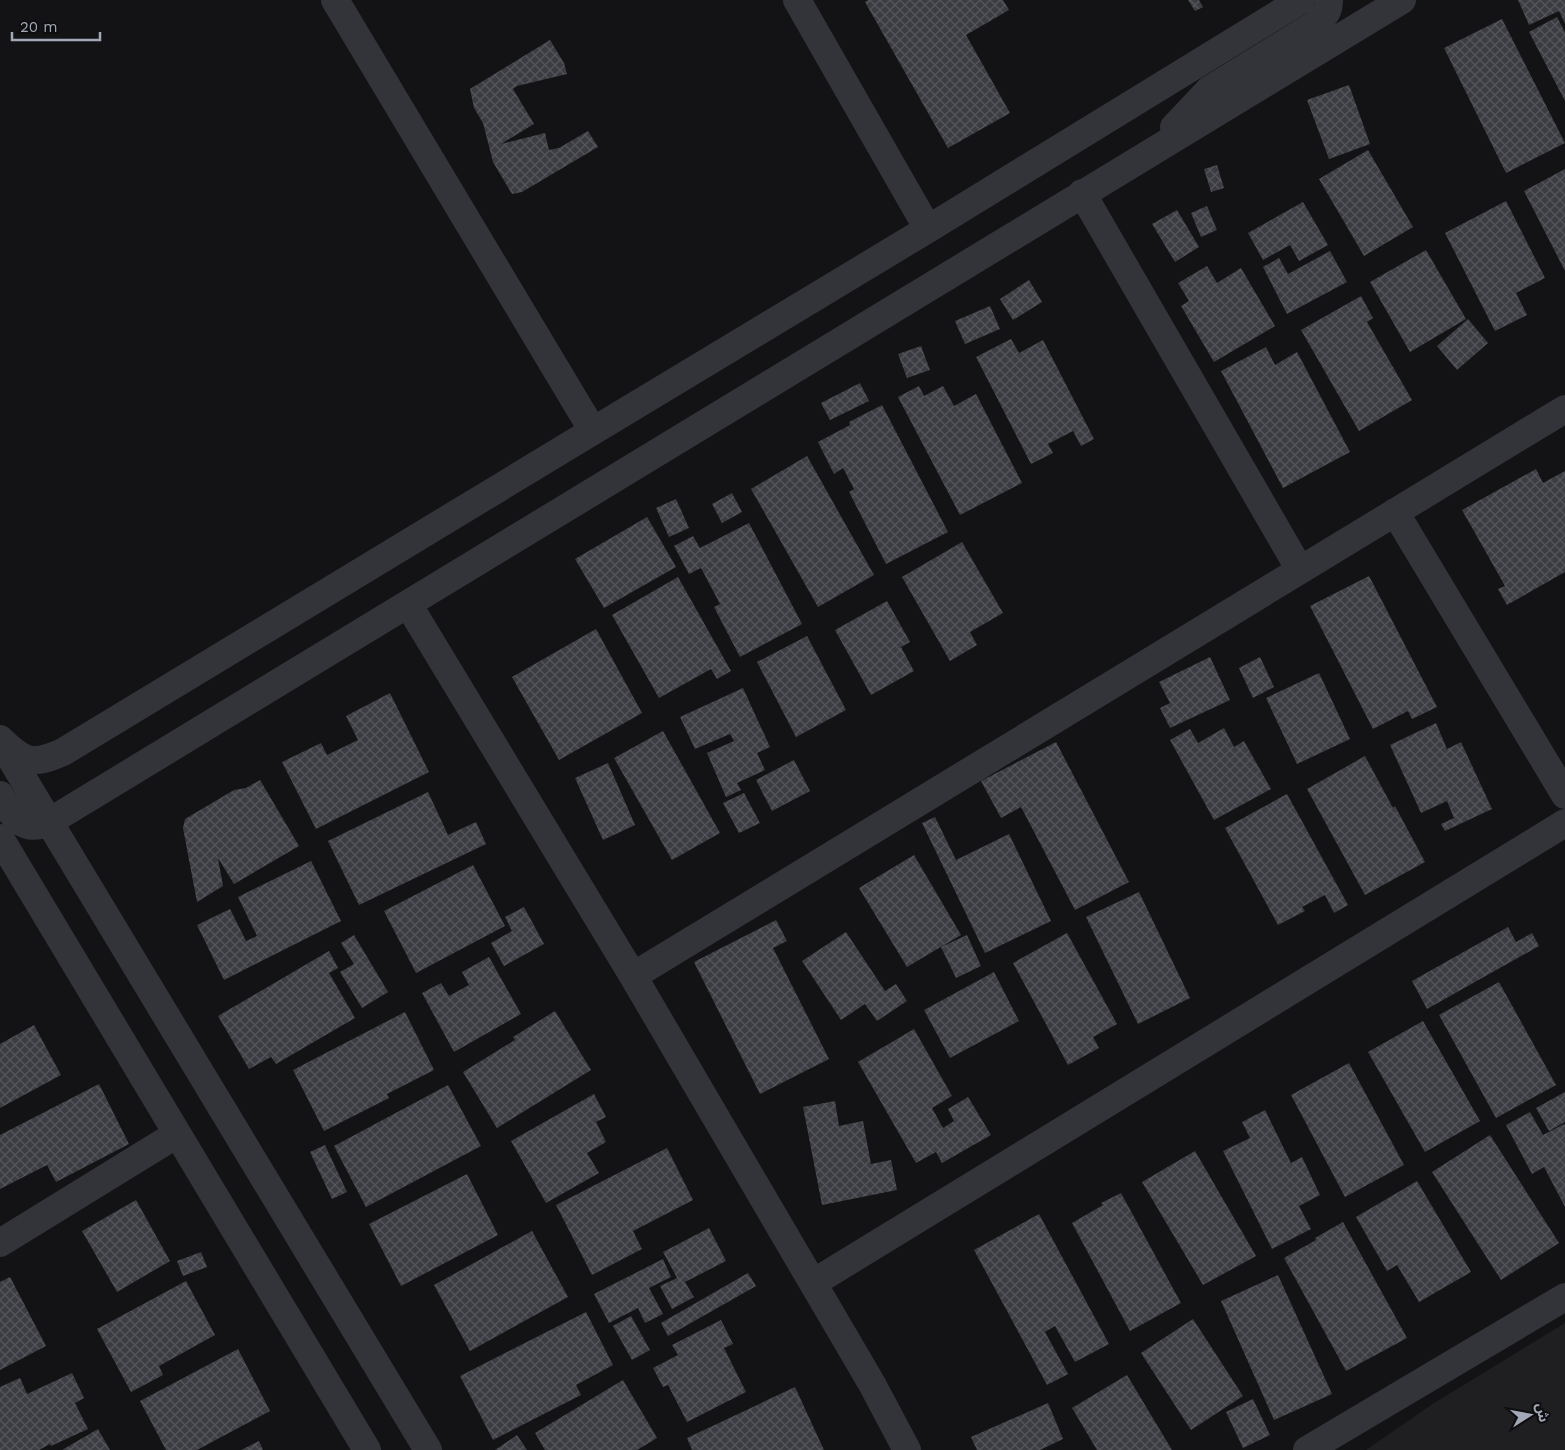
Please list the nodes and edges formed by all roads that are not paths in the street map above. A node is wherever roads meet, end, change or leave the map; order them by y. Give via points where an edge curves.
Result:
1 (335, 0) edge
2 (797, 0) edge
3 (1301, 0) edge
4 (1329, 0) edge
5 (1402, 0) edge
6 (1270, 8) edge
7 (1151, 152) junction
8 (1082, 193) junction
9 (928, 229) junction
10 (1565, 408) edge
11 (593, 431) junction
12 (1395, 512) junction
13 (1300, 570) junction
14 (408, 604) junction
15 (0, 739) edge
16 (0, 795) edge
17 (1565, 796) edge
18 (50, 822) junction
19 (1565, 823) edge
20 (0, 838) edge
21 (633, 976) junction
22 (178, 1134) junction
23 (0, 1243) edge
24 (813, 1283) junction
25 (1565, 1297) edge
26 (367, 1450) edge
27 (428, 1450) edge
28 (907, 1450) edge
29 (1307, 1450) edge

1 - 11 street
2 - 9 street
3 - 6 street
4 - 7 street via 1326,15 1316,24 1209,90
5 - 7 street
6 - 9 street
7 - 8 street
8 - 13 street
8 - 14 street
9 - 11 street
10 - 12 street
11 - 15 street via 62,752 38,761 25,759
12 - 13 street
12 - 17 street
13 - 21 street
14 - 18 street
14 - 21 street
15 - 18 street
16 - 18 street via 12,814 28,826
18 - 27 street
19 - 24 street
20 - 22 street
21 - 24 street
22 - 23 street
22 - 26 street
24 - 28 street
25 - 29 street

